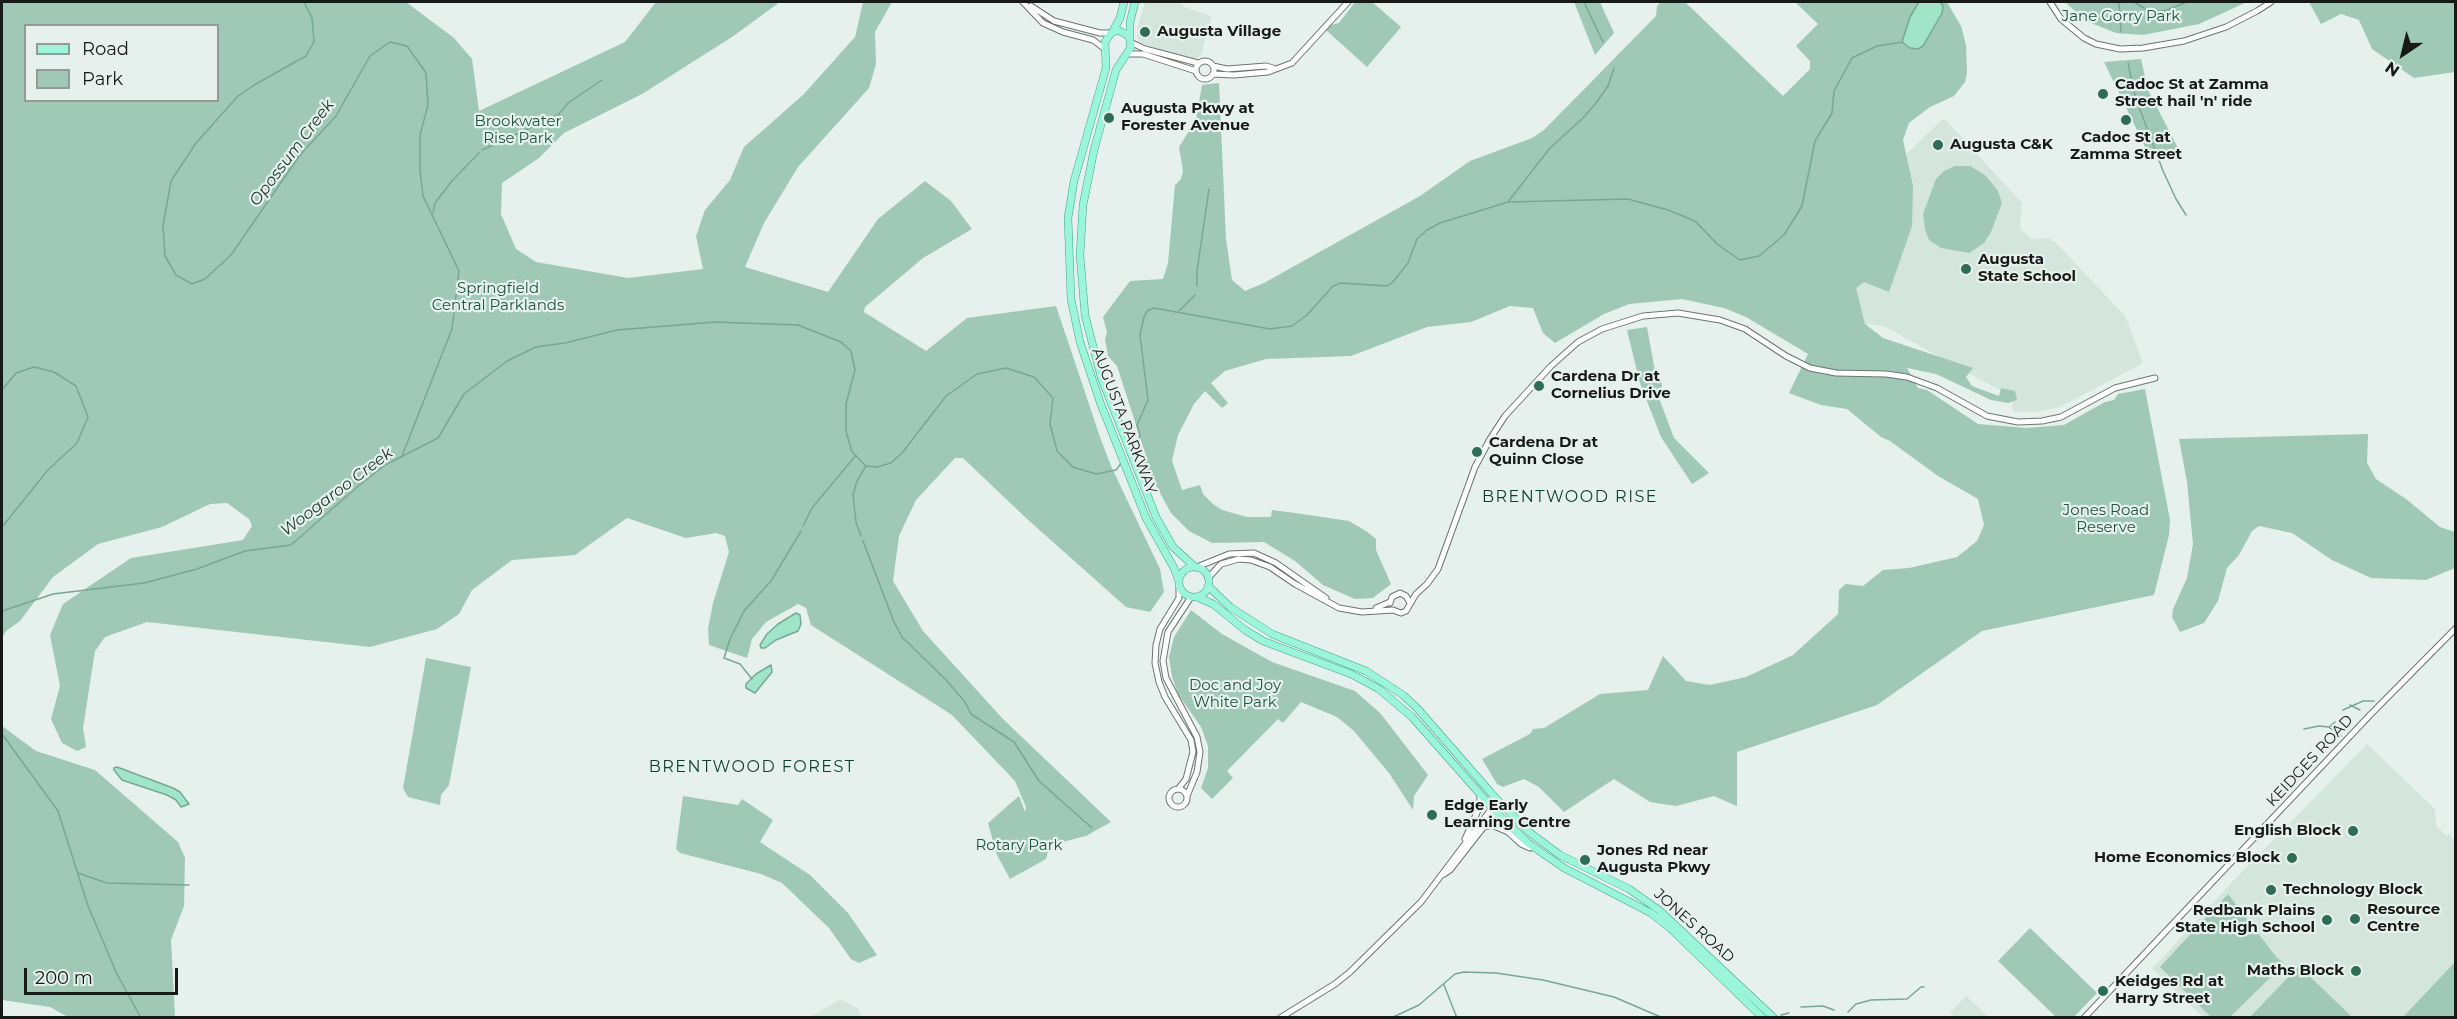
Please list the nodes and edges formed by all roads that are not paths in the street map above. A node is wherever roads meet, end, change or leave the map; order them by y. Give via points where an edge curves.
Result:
1 (1024, 2) edge
2 (1124, 2) edge
3 (1135, 2) edge
4 (1348, 2) edge
5 (2050, 2) edge
6 (2271, 2) edge
7 (1112, 32) junction
8 (1131, 40) junction
9 (1106, 50) junction
10 (1126, 55) junction
11 (1198, 63) junction
12 (1213, 66) junction
13 (1273, 68) junction
14 (1196, 71) junction
15 (1213, 74) junction
16 (2155, 378) dead end
17 (1196, 567) junction
18 (1208, 582) junction
19 (1179, 584) junction
20 (1416, 594) junction
21 (1406, 596) junction
22 (1194, 597) junction
23 (1390, 602) junction
24 (1410, 603) junction
25 (1393, 610) junction
26 (2456, 628) edge
27 (1178, 789) junction
28 (1480, 795) junction
29 (1187, 796) junction
30 (1500, 803) junction
31 (1494, 810) junction
32 (1482, 827) junction
33 (1464, 843) junction
34 (1537, 851) junction
35 (1444, 874) junction
36 (1280, 1017) edge
37 (1763, 1017) edge
38 (1774, 1017) edge
39 (2084, 1017) edge

1 - 7 street via 1054,21 1100,33
1 - 9 street via 1043,23 1093,40
2 - 7 main road
3 - 8 main road
4 - 13 street via 1296,61
5 - 6 street via 2061,19 2084,38 2120,49 2184,40 2226,27
7 - 8 main road via 1121,30
7 - 9 main road via 1105,42
8 - 10 main road
8 - 11 street via 1144,49
9 - 10 main road via 1116,57
9 - 19 main road, AUGUSTA PARKWAY via 1106,68 1074,181 1068,218 1071,299 1091,377 1146,518
10 - 14 street via 1143,54
10 - 17 main road, AUGUSTA PARKWAY via 1116,70 1088,177 1080,246 1081,289 1101,377 1140,475 1165,535 1180,555
11 - 12 street via 1206,61
11 - 14 street
12 - 13 street
12 - 15 street
13 - 15 street via 1268,72
14 - 15 street via 1204,79
16 - 20 street via 2115,388 2061,417 2018,422 1986,416 1937,388 1907,377 1810,368 1745,329 1708,317 1678,313 1627,320 1602,329 1567,351 1505,416 1478,460 1438,569
17 - 18 main road via 1202,569
17 - 19 main road via 1181,573
17 - 23 street via 1229,554 1254,553 1337,603 1371,609
18 - 22 main road via 1204,593
18 - 25 street via 1221,564 1251,560 1339,608 1362,612
18 - 30 main road via 1235,612 1272,634 1366,671 1395,689 1417,708
19 - 22 main road via 1184,593
19 - 27 street via 1179,598 1160,629 1155,663 1162,690 1191,740 1193,752 1186,779
20 - 21 street
20 - 24 street
21 - 23 street via 1400,593
21 - 24 street
22 - 28 main road via 1213,604 1263,641 1351,674 1379,689 1412,717
22 - 29 street via 1168,632 1163,661 1169,686 1197,737 1200,752
23 - 25 street
24 - 25 street via 1403,613
26 - 39 street, KEIDGES ROAD
27 - 29 street
27 - 29 street via 1170,794 1173,805 1184,805
28 - 31 main road
28 - 33 street via 1480,806
30 - 31 street
30 - 38 main road, JONES ROAD via 1541,842 1629,889 1659,910
31 - 32 street
31 - 33 street
31 - 34 main road, JONES ROAD
32 - 34 street via 1492,825
32 - 35 street
33 - 35 street
34 - 37 main road, JONES ROAD via 1651,913
35 - 36 street via 1350,972

